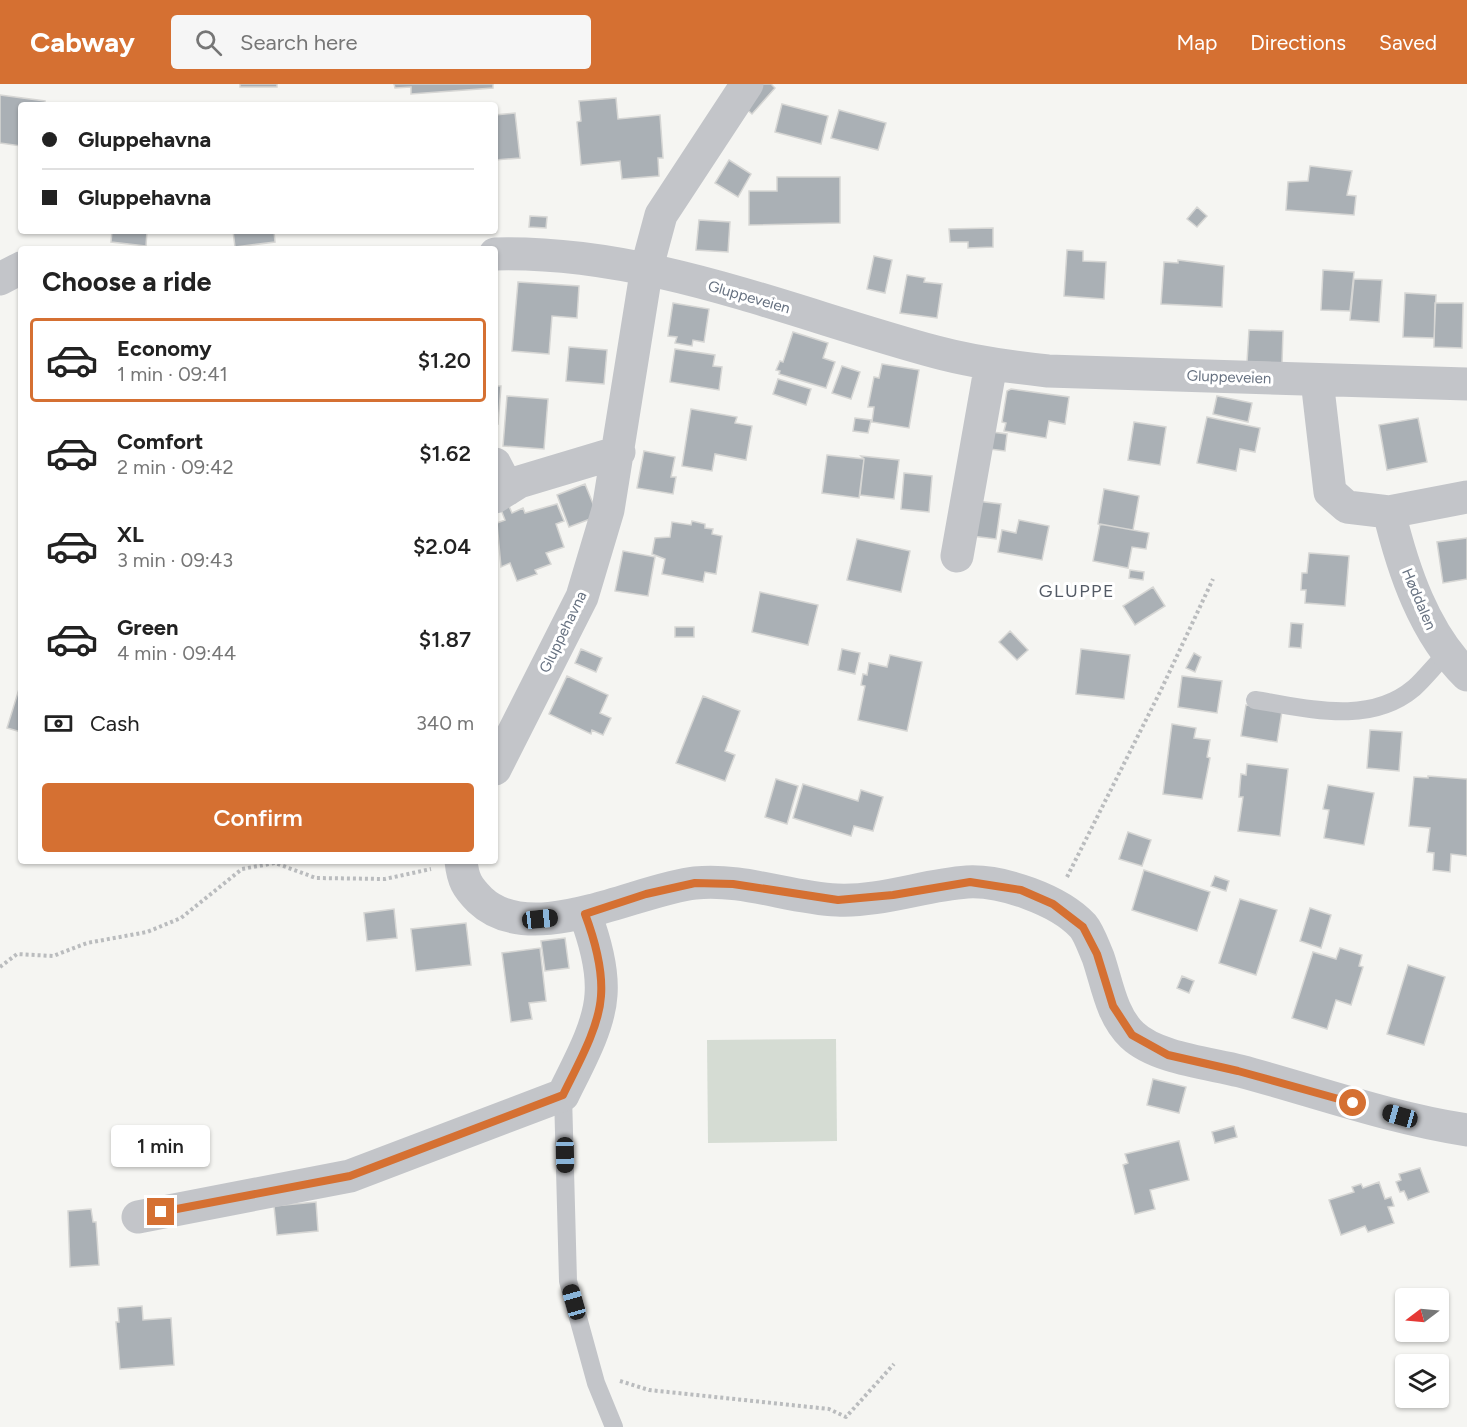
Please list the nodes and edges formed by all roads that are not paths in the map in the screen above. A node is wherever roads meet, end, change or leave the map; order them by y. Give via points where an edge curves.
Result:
1 (747, 84) edge
2 (498, 254) edge
3 (647, 267) junction
4 (18, 269) edge
5 (0, 279) edge
6 (991, 364) junction
7 (1317, 380) junction
8 (1467, 384) edge
9 (619, 452) junction
10 (499, 483) edge
11 (1467, 497) edge
12 (1389, 512) junction
13 (957, 556) dead end
14 (1456, 665) edge
15 (1255, 700) dead end
16 (498, 763) edge
17 (461, 864) edge
18 (585, 914) junction
19 (563, 1095) junction
20 (1467, 1130) edge
21 (138, 1217) dead end
22 (614, 1427) edge

1 - 3 street via 661,215
2 - 3 street, Gluppeveien via 578,257
3 - 6 street, Gluppeveien via 937,352
3 - 9 street, Gluppehavna
4 - 5 street
6 - 7 street, Gluppeveien via 1048,371
6 - 13 street
7 - 8 street, Gluppeveien
7 - 12 street via 1330,492 1347,507
9 - 10 street via 519,482
9 - 16 street, Gluppehavna via 608,510 582,597
11 - 12 street
12 - 14 street, Høddalen via 1397,545 1424,615
14 - 15 lane via 1394,701 1372,709 1326,711
17 - 18 street via 465,885 488,907 508,915 540,919
18 - 19 street via 595,940 601,996 589,1041
18 - 20 street via 695,883 733,884 838,900 970,882 1021,890 1053,904 1083,927 1097,954 1113,1006 1132,1035 1168,1055 1422,1123
19 - 21 street via 350,1176
19 - 22 lane via 568,1281 596,1383

